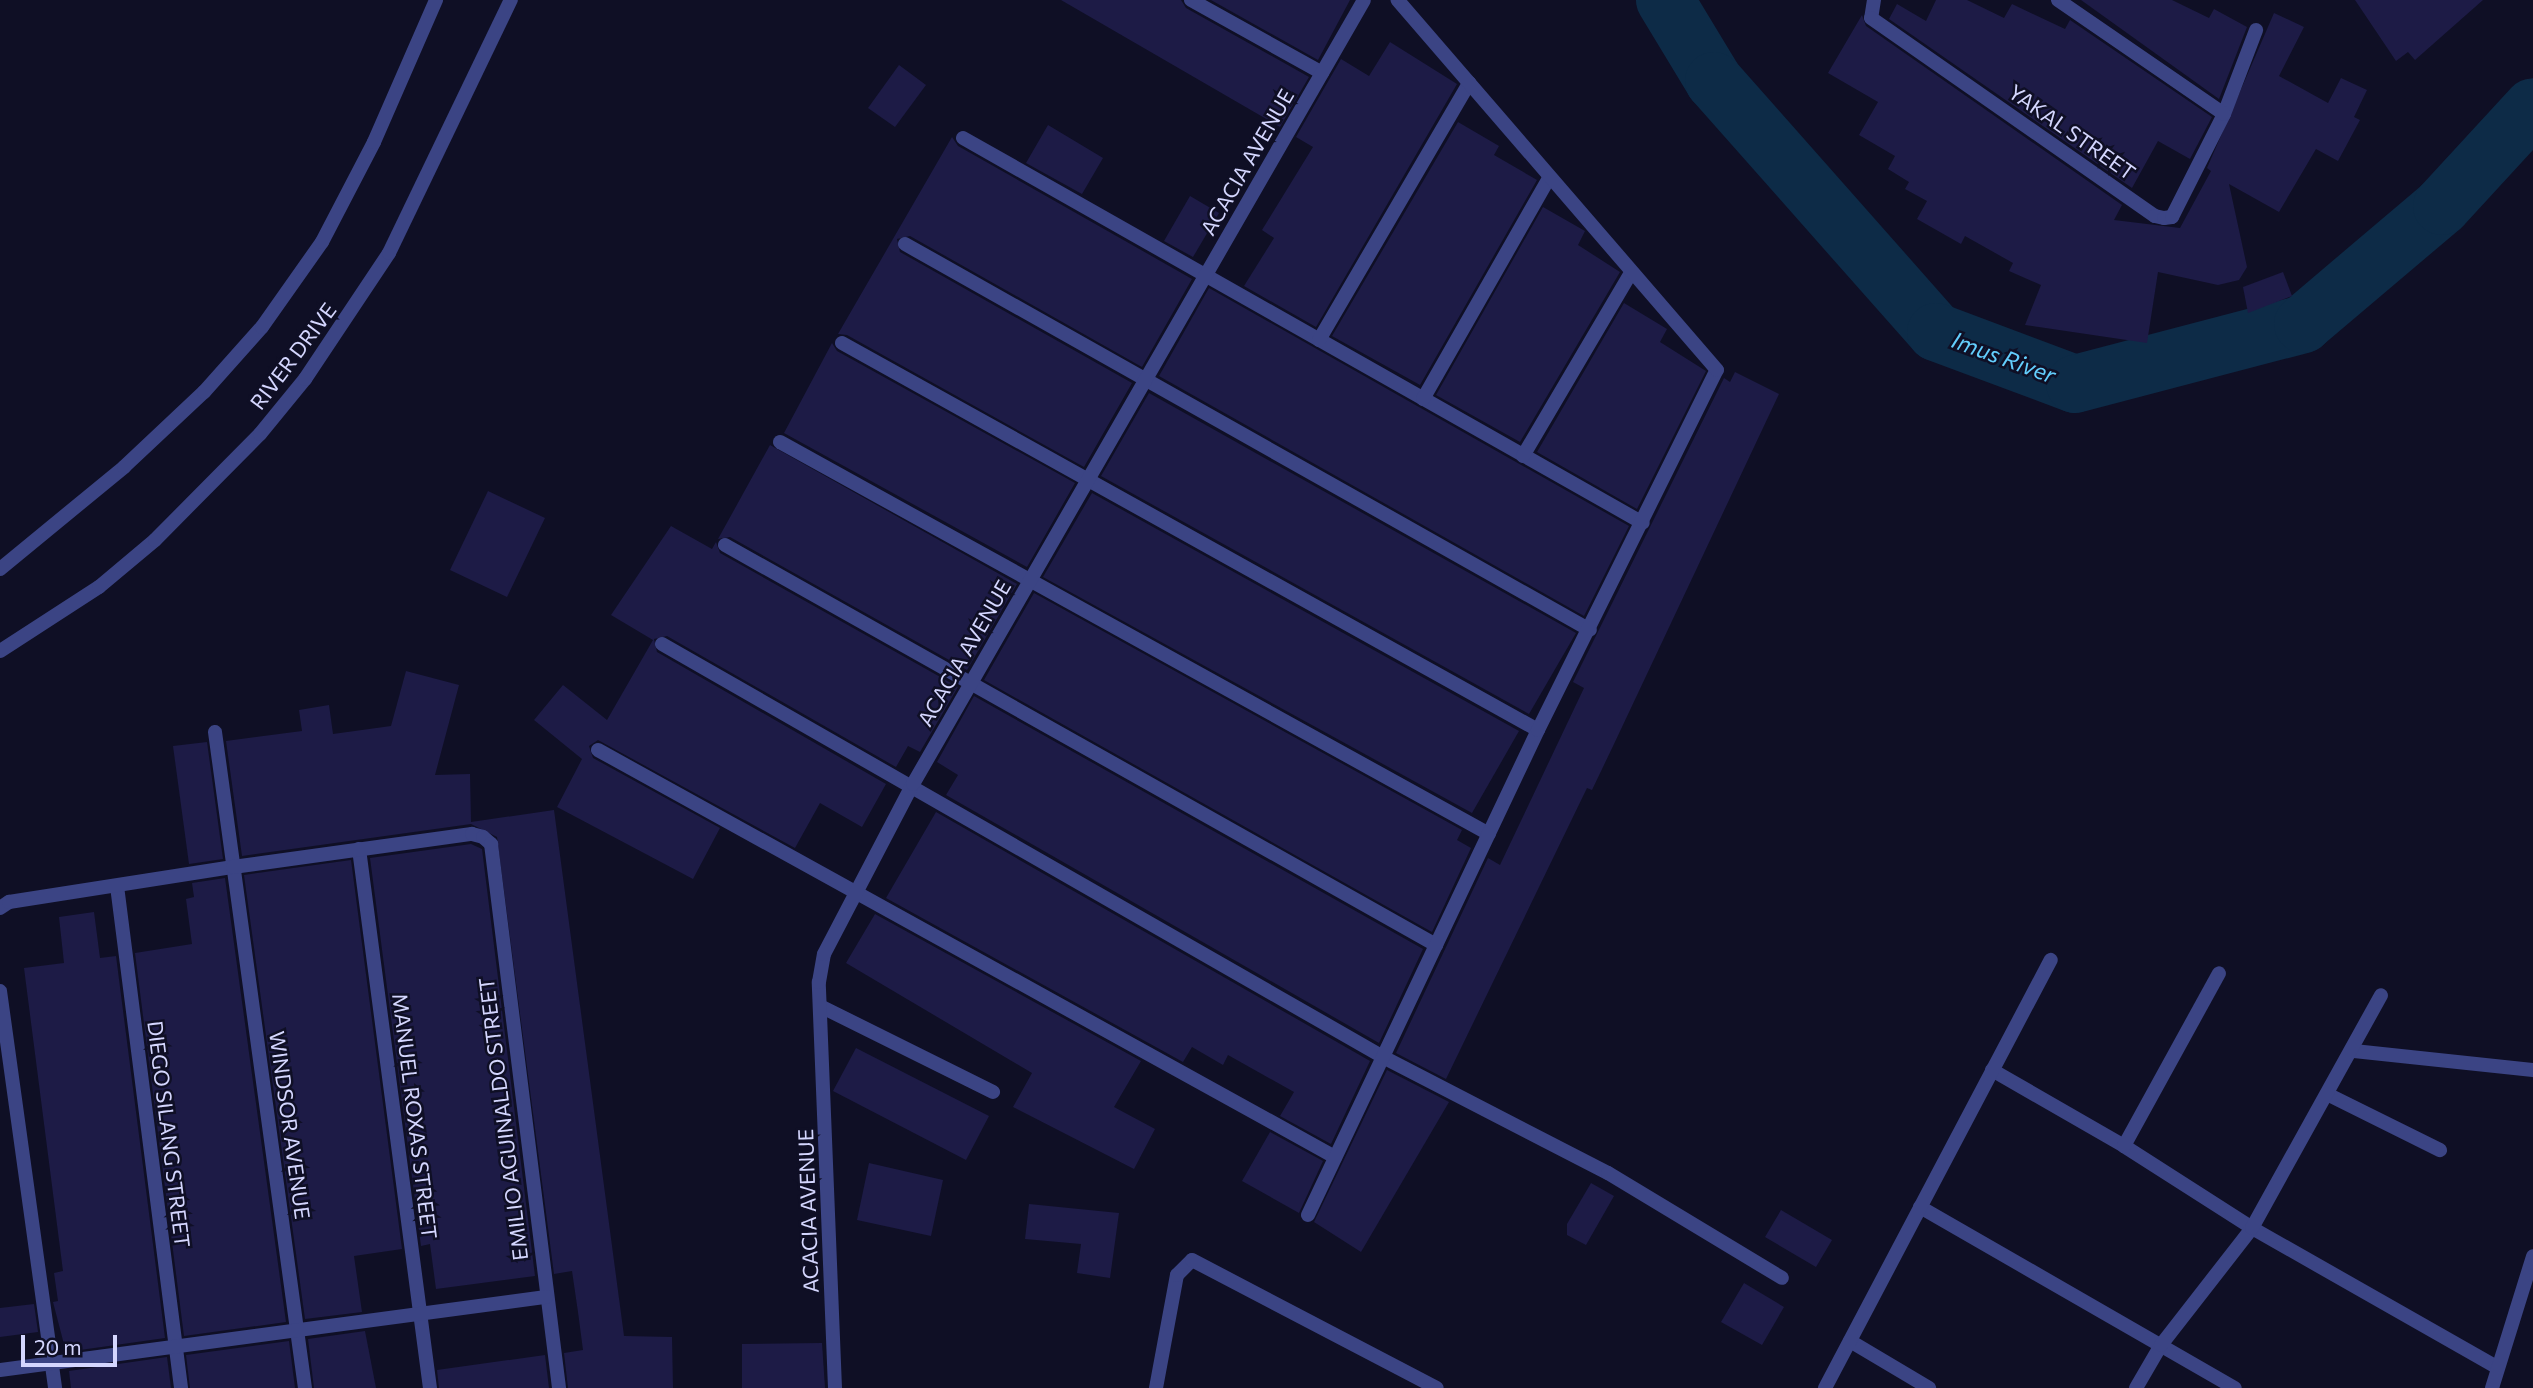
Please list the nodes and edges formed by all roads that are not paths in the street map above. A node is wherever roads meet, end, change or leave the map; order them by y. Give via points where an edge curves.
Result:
1 (436, 0) edge
2 (511, 0) edge
3 (1191, 0) edge
4 (1364, 0) edge
5 (1398, 0) edge
6 (1874, 0) edge
7 (2057, 0) edge
8 (2256, 30) dead end
9 (1322, 73) junction
10 (1469, 83) junction
11 (2224, 114) junction
12 (963, 138) dead end
13 (1549, 178) junction
14 (905, 244) dead end
15 (1630, 274) junction
16 (1205, 276) junction
17 (1319, 340) junction
18 (842, 343) dead end
19 (1145, 381) junction
20 (1423, 399) junction
21 (780, 442) dead end
22 (1523, 456) junction
23 (1087, 481) junction
24 (1643, 523) junction
25 (725, 545) dead end
26 (0, 569) edge
27 (1028, 583) junction
28 (1590, 630) junction
29 (662, 644) dead end
30 (0, 651) edge
31 (970, 683) junction
32 (1538, 730) junction
33 (215, 732) dead end
34 (598, 750) dead end
35 (913, 784) junction
36 (1489, 834) junction
37 (359, 849) junction
38 (233, 867) junction
39 (117, 886) junction
40 (855, 895) junction
41 (0, 908) edge
42 (1436, 945) junction
43 (2051, 960) dead end
44 (2219, 973) dead end
45 (0, 991) edge
46 (2381, 995) dead end
47 (822, 1007) junction
48 (2354, 1051) junction
49 (1382, 1057) junction
50 (1992, 1070) junction
51 (2533, 1070) edge
52 (993, 1092) dead end
53 (2329, 1095) junction
54 (2124, 1146) junction
55 (2440, 1150) dead end
56 (1335, 1157) junction
57 (1920, 1207) junction
58 (1308, 1215) dead end
59 (2252, 1228) junction
60 (2533, 1256) edge
61 (1783, 1278) dead end
62 (546, 1297) junction
63 (419, 1314) junction
64 (297, 1329) junction
65 (1850, 1341) junction
66 (2161, 1345) junction
67 (175, 1347) junction
68 (51, 1363) junction
69 (2497, 1367) junction
70 (0, 1370) edge
71 (55, 1388) edge
72 (181, 1388) edge
73 (305, 1388) edge
74 (430, 1388) edge
75 (559, 1388) edge
76 (835, 1388) edge
77 (1156, 1388) edge
78 (1437, 1388) edge
79 (1825, 1388) edge
80 (1929, 1388) edge
81 (2136, 1388) edge
82 (2235, 1388) edge
83 (2492, 1388) edge

1 - 26 street, RIVER DRIVE via 374,142 322,242 262,327 204,392 124,467
2 - 30 street, RIVER DRIVE via 396,241 305,379 260,433 155,540 99,587
3 - 9 street
4 - 9 street, ACACIA AVENUE
5 - 10 street
6 - 11 street, YAKAL STREET via 1871,18 2155,216 2172,217
7 - 11 street
8 - 11 street
9 - 16 street, ACACIA AVENUE
10 - 13 street
10 - 17 street
12 - 16 street
13 - 15 street
13 - 20 street
14 - 19 street
15 - 22 street
15 - 24 street via 1717,370
16 - 17 street
16 - 19 street, ACACIA AVENUE
17 - 20 street
18 - 23 street
19 - 23 street, ACACIA AVENUE
19 - 28 street
20 - 22 street
21 - 27 street
22 - 24 street
23 - 27 street, ACACIA AVENUE
23 - 32 street
24 - 28 street
25 - 31 street
27 - 31 street, ACACIA AVENUE
27 - 36 street
28 - 32 street
29 - 35 street
31 - 35 street, ACACIA AVENUE
31 - 42 street
32 - 36 street
33 - 38 street, WINDSOR AVENUE
34 - 40 street
35 - 40 street, ACACIA AVENUE
35 - 49 street
36 - 42 street
37 - 38 street
37 - 62 street, EMILIO AGUINALDO STREET via 472,834 491,844
37 - 63 street, MANUEL ROXAS STREET
38 - 39 street
38 - 64 street, WINDSOR AVENUE
39 - 41 street via 9,902
39 - 67 street, DIEGO SILANG STREET
40 - 47 street, ACACIA AVENUE via 824,954 819,982
40 - 56 street
42 - 49 street
43 - 50 street
44 - 54 street
45 - 68 street
46 - 48 street
47 - 52 street
47 - 76 street, ACACIA AVENUE
48 - 51 street
48 - 53 street
49 - 56 street
49 - 61 street via 1608,1173
50 - 54 street
50 - 57 street
53 - 55 street
53 - 59 street
54 - 59 street
56 - 58 street
57 - 65 street
57 - 66 street
59 - 66 street
59 - 69 street
60 - 69 street
62 - 63 street
62 - 75 street, EMILIO AGUINALDO STREET
63 - 64 street
63 - 74 street, MANUEL ROXAS STREET
64 - 67 street
64 - 73 street, WINDSOR AVENUE
65 - 79 street
65 - 80 street
66 - 81 street
66 - 82 street
67 - 68 street
67 - 72 street, DIEGO SILANG STREET
68 - 70 street
68 - 71 street
69 - 83 street
77 - 78 street via 1177,1275 1192,1260

